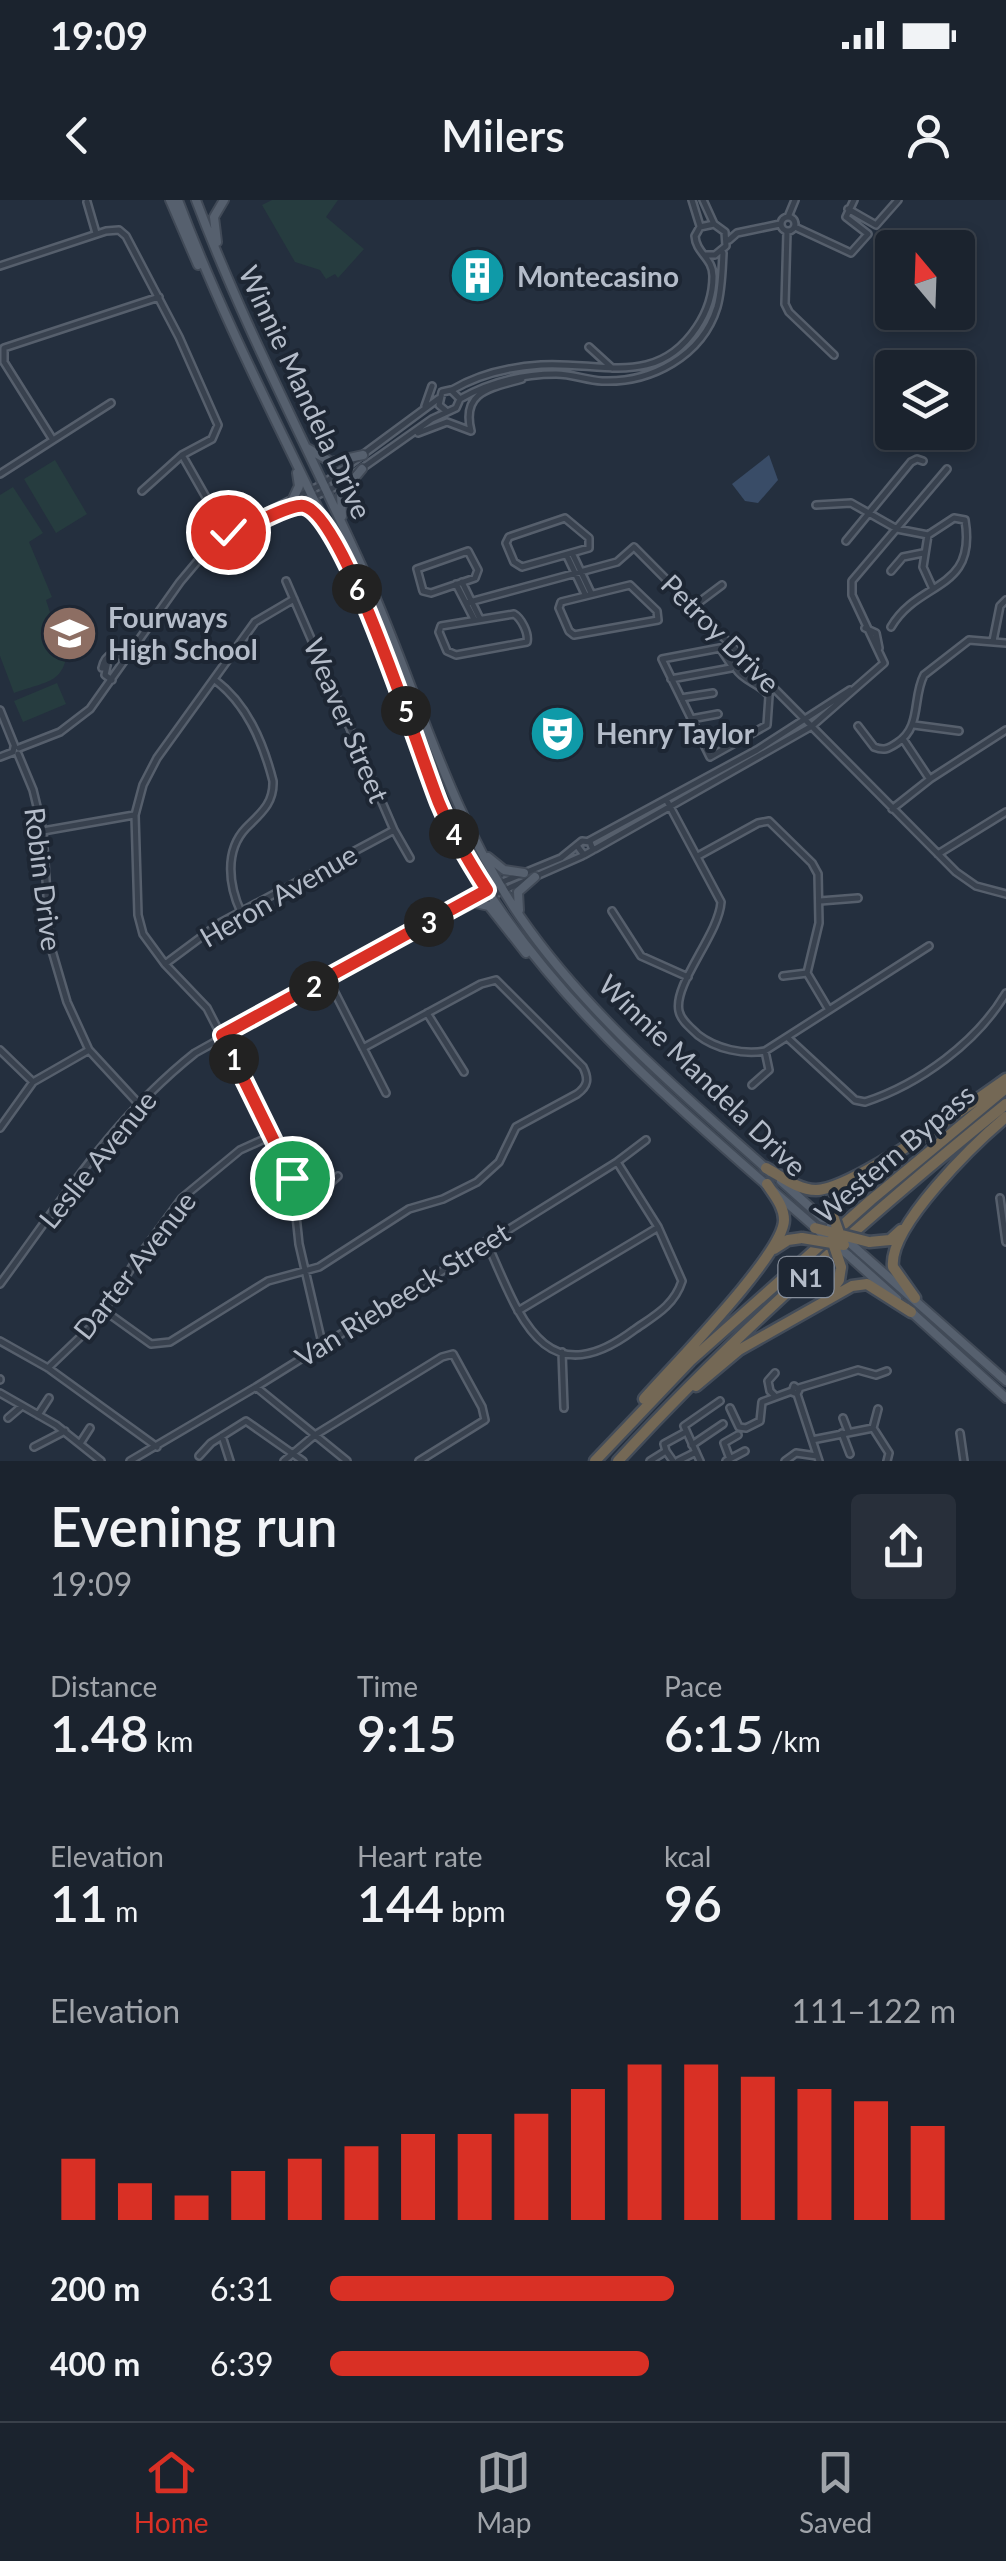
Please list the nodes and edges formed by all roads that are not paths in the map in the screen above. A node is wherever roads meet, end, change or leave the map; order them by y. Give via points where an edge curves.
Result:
1 (170, 200) edge
2 (178, 200) edge
3 (196, 200) edge
4 (224, 200) edge
5 (692, 200) edge
6 (703, 200) edge
7 (795, 200) edge
8 (854, 200) edge
9 (898, 200) edge
10 (87, 202) edge
11 (848, 209) junction
12 (788, 217) junction
13 (714, 224) junction
14 (780, 224) junction
15 (876, 225) junction
16 (794, 227) junction
17 (700, 228) junction
18 (722, 228) junction
19 (786, 232) junction
20 (737, 233) junction
21 (97, 234) junction
22 (868, 234) junction
23 (725, 246) junction
24 (705, 255) junction
25 (0, 266) edge
26 (230, 282) junction
27 (212, 290) junction
28 (159, 296) junction
29 (589, 346) dead end
30 (834, 355) dead end
31 (613, 369) junction
32 (535, 375) junction
33 (432, 386) dead end
34 (452, 390) junction
35 (438, 399) junction
36 (460, 399) junction
37 (111, 404) dead end
38 (446, 411) junction
39 (416, 416) junction
40 (54, 440) junction
41 (403, 440) junction
42 (304, 444) junction
43 (182, 455) junction
44 (363, 456) junction
45 (294, 459) junction
46 (923, 461) dead end
47 (362, 469) junction
48 (947, 469) dead end
49 (0, 474) edge
50 (325, 488) junction
51 (142, 490) dead end
52 (311, 495) junction
53 (294, 503) junction
54 (816, 506) dead end
55 (869, 512) junction
56 (328, 527) junction
57 (897, 528) junction
58 (230, 533) junction
59 (928, 535) junction
60 (349, 538) junction
61 (846, 541) dead end
62 (923, 553) junction
63 (570, 555) junction
64 (892, 571) dead end
65 (578, 572) junction
66 (286, 580) dead end
67 (459, 583) junction
68 (722, 585) dead end
69 (933, 590) junction
70 (588, 594) junction
71 (294, 599) junction
72 (1006, 600) edge
73 (469, 602) junction
74 (694, 606) junction
75 (478, 619) junction
76 (892, 627) dead end
77 (993, 641) junction
78 (1006, 642) edge
79 (745, 657) junction
80 (128, 658) junction
81 (733, 668) junction
82 (671, 679) junction
83 (112, 680) junction
84 (215, 680) junction
85 (856, 686) junction
86 (714, 693) dead end
87 (680, 698) junction
88 (0, 710) edge
89 (718, 714) dead end
90 (690, 718) junction
91 (806, 720) junction
92 (914, 725) junction
93 (812, 726) junction
94 (858, 726) dead end
95 (1006, 730) edge
96 (959, 731) dead end
97 (721, 734) dead end
98 (700, 739) junction
99 (903, 739) junction
100 (16, 750) junction
101 (0, 758) edge
102 (930, 779) junction
103 (667, 806) junction
104 (892, 809) junction
105 (1006, 812) edge
106 (135, 815) junction
107 (468, 829) junction
108 (394, 830) junction
109 (43, 831) junction
110 (589, 841) junction
111 (578, 847) junction
112 (594, 850) junction
113 (938, 854) junction
114 (584, 855) junction
115 (698, 856) junction
116 (410, 858) dead end
117 (524, 873) junction
118 (535, 877) junction
119 (502, 887) junction
120 (489, 893) junction
121 (1006, 894) edge
122 (858, 898) dead end
123 (820, 901) junction
124 (475, 903) junction
125 (612, 911) dead end
126 (241, 912) junction
127 (522, 919) junction
128 (929, 946) dead end
129 (362, 958) junction
130 (538, 960) junction
131 (165, 964) junction
132 (806, 973) junction
133 (782, 976) dead end
134 (688, 977) junction
135 (328, 979) junction
136 (1006, 994) edge
137 (829, 1010) junction
138 (427, 1013) junction
139 (222, 1035) junction
140 (788, 1038) junction
141 (363, 1048) junction
142 (0, 1050) edge
143 (89, 1050) junction
144 (766, 1051) junction
145 (464, 1072) dead end
146 (1006, 1079) edge
147 (34, 1082) junction
148 (752, 1085) dead end
149 (1006, 1088) edge
150 (386, 1094) dead end
151 (137, 1102) junction
152 (1006, 1104) edge
153 (1006, 1118) edge
154 (0, 1128) edge
155 (273, 1135) junction
156 (646, 1140) dead end
157 (618, 1162) junction
158 (766, 1168) junction
159 (338, 1176) dead end
160 (853, 1176) junction
161 (767, 1184) junction
162 (1000, 1198) dead end
163 (294, 1200) junction
164 (912, 1219) junction
165 (658, 1227) junction
166 (831, 1231) junction
167 (486, 1241) junction
168 (1006, 1242) edge
169 (856, 1255) junction
170 (763, 1260) junction
171 (305, 1272) junction
172 (0, 1284) edge
173 (914, 1298) junction
174 (820, 1303) junction
175 (105, 1311) junction
176 (518, 1311) junction
177 (912, 1312) junction
178 (0, 1341) edge
179 (322, 1343) junction
180 (562, 1352) junction
181 (48, 1368) junction
182 (887, 1371) dead end
183 (775, 1373) dead end
184 (1006, 1381) edge
185 (256, 1387) junction
186 (796, 1391) junction
187 (0, 1393) edge
188 (776, 1396) junction
189 (49, 1398) dead end
190 (1006, 1398) edge
191 (720, 1401) dead end
192 (22, 1406) junction
193 (564, 1408) dead end
194 (730, 1408) dead end
195 (878, 1409) dead end
196 (38, 1415) junction
197 (8, 1418) dead end
198 (843, 1418) dead end
199 (723, 1424) dead end
200 (90, 1428) dead end
201 (873, 1428) junction
202 (65, 1431) junction
203 (686, 1432) junction
204 (845, 1432) junction
205 (960, 1434) dead end
206 (315, 1435) junction
207 (222, 1436) junction
208 (738, 1436) dead end
209 (614, 1438) junction
210 (812, 1440) junction
211 (80, 1442) junction
212 (692, 1445) junction
213 (34, 1447) dead end
214 (157, 1447) junction
215 (666, 1451) junction
216 (696, 1452) junction
217 (744, 1452) dead end
218 (294, 1454) junction
219 (850, 1454) dead end
220 (199, 1456) dead end
221 (818, 1459) edge
222 (728, 1460) edge
223 (101, 1461) edge
224 (130, 1461) edge
225 (230, 1461) edge
226 (284, 1461) edge
227 (303, 1461) edge
228 (347, 1461) edge
229 (419, 1461) edge
230 (595, 1461) edge
231 (618, 1461) edge
232 (650, 1461) edge
233 (675, 1461) edge
234 (700, 1461) edge
235 (785, 1461) edge
236 (887, 1461) edge
237 (964, 1461) edge

1 - 27 main road
2 - 27 main road, Winnie Mandela Drive
3 - 26 main road, Winnie Mandela Drive
4 - 26 main road via 214,228
5 - 17 street
6 - 13 street
7 - 12 street
8 - 11 street
9 - 15 street
10 - 21 street
11 - 15 street
11 - 22 street via 846,217
12 - 14 street
12 - 16 street
13 - 17 street
13 - 18 street
14 - 19 street
14 - 20 street
15 - 22 street
16 - 19 street
16 - 22 street via 852,253
17 - 24 street via 694,240
18 - 20 street
18 - 23 street
19 - 30 street via 785,304
20 - 23 street
21 - 25 street
21 - 28 street via 114,229 126,236
23 - 24 street
23 - 32 street via 716,309 699,340 666,368 616,380
24 - 31 street via 711,296 693,333 649,365
26 - 42 main road, Winnie Mandela Drive
27 - 45 main road, Winnie Mandela Drive
28 - 40 street via 4,348 4,362
28 - 43 street via 218,425 212,439
29 - 31 street
31 - 34 street via 516,367
32 - 36 street via 494,382
32 - 41 street via 476,396 469,407 471,431 448,422
33 - 39 street
34 - 35 street
34 - 36 street
35 - 38 street
35 - 39 street
36 - 38 street
37 - 40 street
38 - 41 street
39 - 44 street
40 - 49 street
41 - 47 street
42 - 44 main road via 332,462
42 - 50 main road, Winnie Mandela Drive
43 - 51 street
43 - 58 street
44 - 50 street
45 - 52 main road, Winnie Mandela Drive
45 - 53 main road
46 - 55 street via 914,460
47 - 50 street
47 - 60 main road via 340,500
48 - 57 street
50 - 52 street
50 - 60 main road, Winnie Mandela Drive
52 - 53 street
52 - 56 main road, Winnie Mandela Drive
53 - 56 main road
53 - 58 street
54 - 55 street via 848,502
55 - 57 street
55 - 61 street
56 - 120 main road, Winnie Mandela Drive via 440,804
57 - 59 street
57 - 85 street via 852,581 852,595 866,628 876,632 884,664
58 - 80 street via 180,582
59 - 62 street
59 - 69 street via 954,518 966,522 959,570
60 - 107 main road, Winnie Mandela Drive
62 - 64 street via 903,557
62 - 69 street
63 - 63 street via 591,542 565,518 506,541 522,568
63 - 65 street
65 - 70 street
65 - 73 street
65 - 74 street, Petroy Drive via 617,562 634,547
66 - 71 street, Weaver Street
67 - 67 street via 478,574 468,552 416,571 426,593
67 - 73 street
68 - 74 street
69 - 76 street via 902,610
70 - 70 street via 630,585 659,618 572,634 559,604
71 - 84 street via 257,619
71 - 108 street, Weaver Street
72 - 77 street
73 - 75 street
74 - 79 street, Petroy Drive
75 - 75 street via 516,614 528,642 448,653 440,627
77 - 78 street
77 - 92 street via 969,640 924,675
79 - 81 street
79 - 91 street, Petroy Drive
80 - 83 street
80 - 83 street via 110,655 102,666
81 - 82 street
81 - 82 street via 720,648 667,657 662,660
81 - 98 street via 769,696 766,727 711,757
82 - 87 street
83 - 100 street via 70,726
84 - 106 street via 158,758
84 - 126 street via 244,707 274,781 268,806 235,850 230,886
85 - 91 street
85 - 93 street
86 - 87 street
87 - 90 street
88 - 100 street, Robin Drive
89 - 90 street
90 - 98 street
91 - 93 street, Petroy Drive
91 - 103 street
92 - 96 street
92 - 99 street
93 - 103 street
93 - 104 street, Petroy Drive
94 - 99 street via 878,750
95 - 102 street
97 - 98 street
99 - 102 street
100 - 101 street
100 - 109 street, Robin Drive
102 - 104 street
103 - 110 street
103 - 112 street
103 - 115 street
104 - 113 street, Petroy Drive
105 - 113 street
106 - 109 street
106 - 131 street via 139,925
107 - 117 main road via 494,865
107 - 119 main road, Winnie Mandela Drive
108 - 116 street, Weaver Street
108 - 126 street, Heron Avenue
109 - 143 street, Robin Drive via 50,944
110 - 111 street
110 - 112 street
111 - 114 street
111 - 117 street, Leslie Avenue
112 - 114 street
113 - 121 street, Petroy Drive via 976,886
114 - 118 street, Leslie Avenue
115 - 123 street via 769,822 814,866
115 - 134 street via 721,908
117 - 119 street, Leslie Avenue
118 - 119 street, Leslie Avenue
118 - 127 main road via 517,897
119 - 120 street, Leslie Avenue
119 - 127 main road, Winnie Mandela Drive
120 - 124 street, Leslie Avenue
120 - 129 street, Leslie Avenue
120 - 130 main road, Winnie Mandela Drive
122 - 123 street
123 - 132 street
124 - 129 street, Leslie Avenue
124 - 130 main road via 490,906
125 - 134 street via 641,956
126 - 131 street, Heron Avenue
127 - 158 main road, Winnie Mandela Drive via 644,1056
128 - 137 street
129 - 135 street, Leslie Avenue
130 - 161 main road, Winnie Mandela Drive via 648,1078
131 - 139 street via 204,1003
132 - 133 street
132 - 137 street
134 - 144 street via 678,1006 683,1021 709,1042
135 - 139 street, Leslie Avenue
135 - 141 street
136 - 140 street via 983,1027 924,1072 866,1102 855,1100
137 - 140 street
138 - 141 street
138 - 145 street
138 - 171 street via 496,980 583,1068 585,1089 516,1127 498,1162 478,1182 409,1209
139 - 151 street, Leslie Avenue
139 - 155 street
140 - 144 street
141 - 150 street
142 - 147 street
143 - 147 street
143 - 151 street, Robin Drive
144 - 148 street via 770,1070
146 - 160 highway
147 - 154 street
149 - 209 highway, Western Bypass / N1 via 690,1361
151 - 172 street, Leslie Avenue
152 - 231 highway, Western Bypass / N1 via 712,1362
153 - 164 highway via 958,1162
155 - 163 street via 290,1171
155 - 175 street, Darter Avenue via 240,1150 182,1198
156 - 157 street, Van Riebeeck Street
157 - 165 street
157 - 167 street, Van Riebeeck Street
158 - 160 highway via 813,1190
158 - 166 main road, Winnie Mandela Drive
159 - 163 street
160 - 166 highway via 837,1194
161 - 166 main road, Winnie Mandela Drive
161 - 170 highway via 784,1219
162 - 168 street
163 - 171 street
164 - 166 highway, bridge via 890,1240 869,1242
164 - 173 highway via 892,1261
165 - 176 street
165 - 180 street via 681,1274 674,1300 606,1351
166 - 169 highway, bridge
166 - 170 highway, bridge via 784,1242
166 - 174 highway, bridge via 841,1267 836,1286
167 - 176 street
167 - 179 street, Van Riebeeck Street
169 - 173 main road
169 - 177 main road
170 - 209 highway
171 - 175 street via 268,1281 160,1346
171 - 179 street
173 - 184 main road
174 - 177 highway via 867,1284
174 - 231 highway via 740,1350
175 - 181 street, Darter Avenue
176 - 180 street via 535,1338
177 - 190 main road
178 - 181 street
179 - 185 street, Van Riebeeck Street
180 - 193 street
181 - 214 street
182 - 186 street via 858,1370
183 - 188 street via 768,1381
185 - 206 street
185 - 214 street, Van Riebeeck Street
186 - 188 street
186 - 210 street
187 - 192 street
188 - 194 street via 762,1402 760,1421 746,1428
189 - 196 street
191 - 203 street via 685,1424
192 - 196 street
192 - 197 street
195 - 201 street
196 - 202 street
198 - 204 street
199 - 212 street
200 - 211 street
201 - 204 street
201 - 236 street
202 - 211 street
202 - 213 street
203 - 212 street
203 - 215 street via 664,1444
204 - 210 street
204 - 219 street
205 - 237 street
206 - 218 street
206 - 228 street
206 - 229 street via 453,1354 486,1418
207 - 218 street via 249,1422
207 - 220 street
207 - 225 street
208 - 222 street via 724,1444
209 - 230 highway, Western Bypass / N1
210 - 221 street
211 - 223 street
212 - 216 street
214 - 224 street, Van Riebeeck Street
215 - 232 street
215 - 233 street
216 - 233 street
216 - 234 street
217 - 222 street
218 - 226 street
218 - 227 street
221 - 235 street via 796,1453

